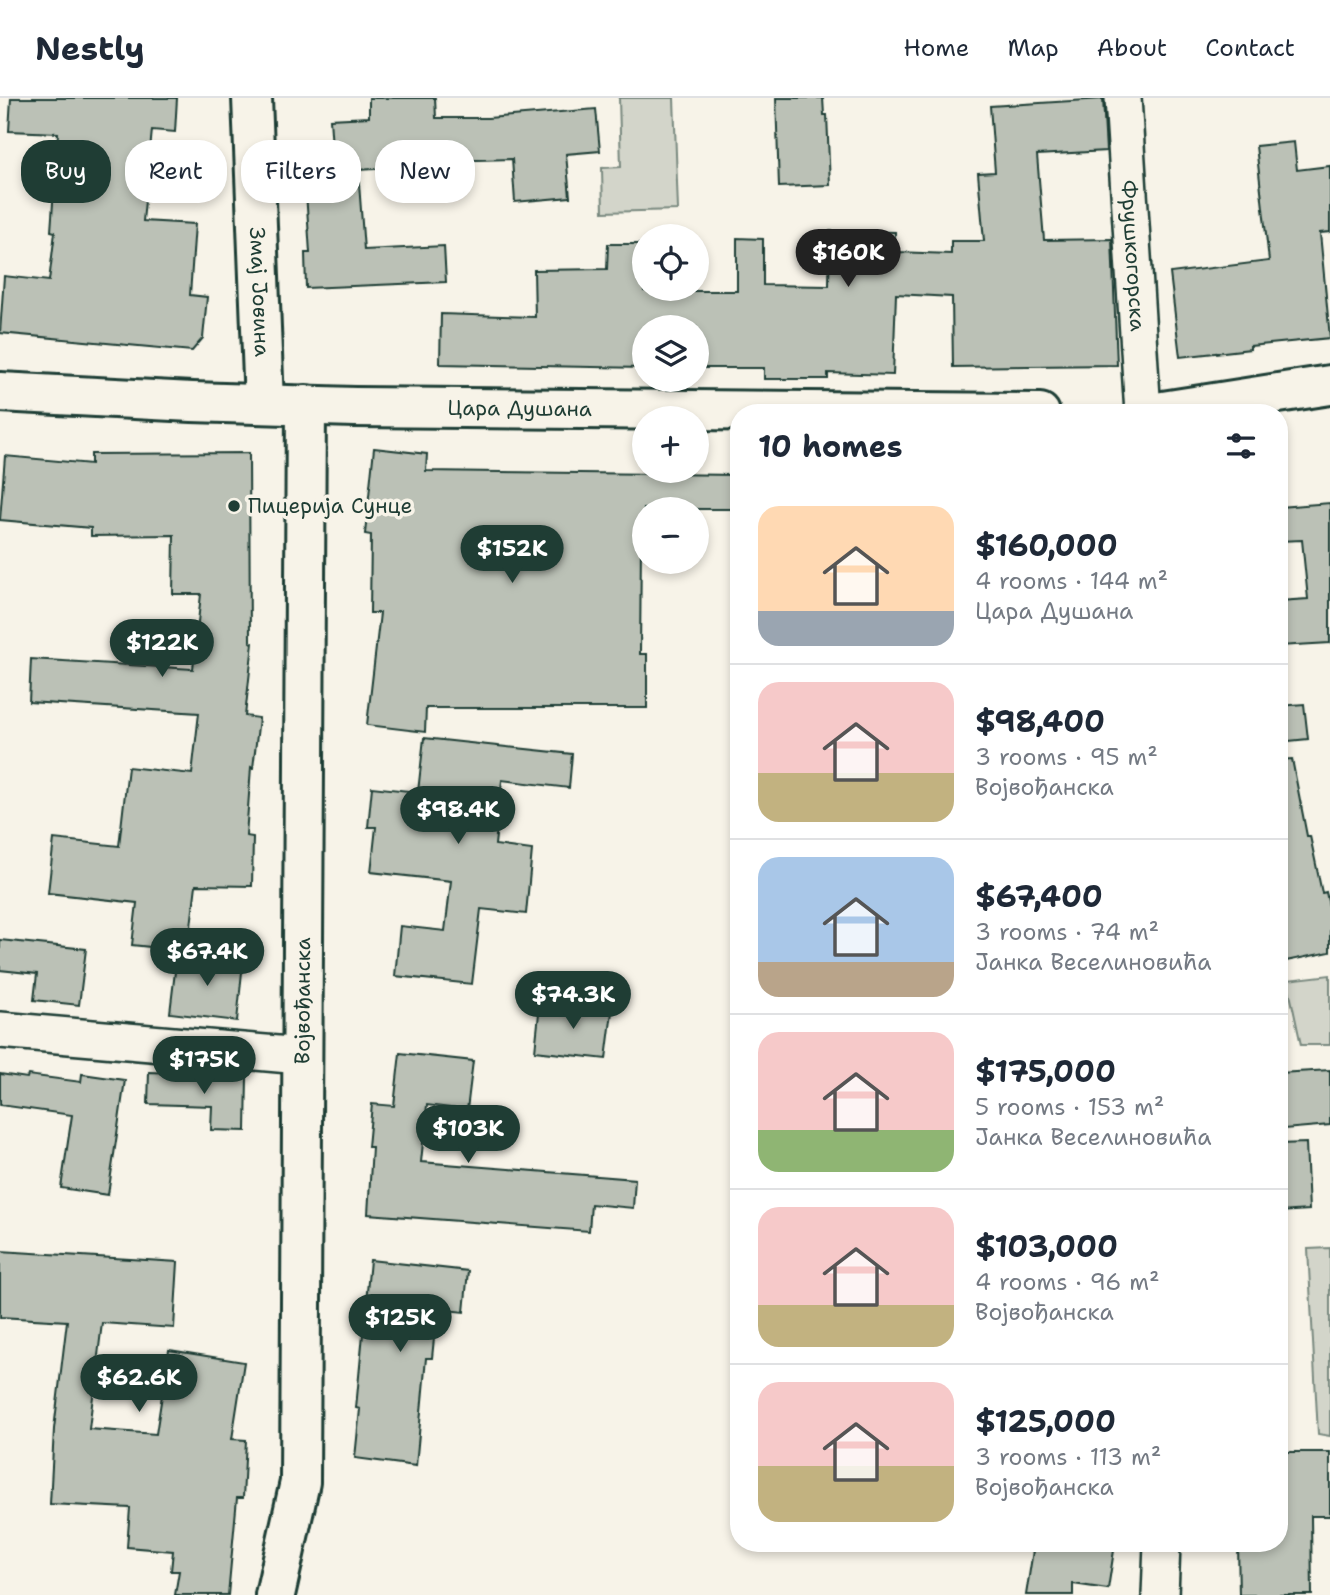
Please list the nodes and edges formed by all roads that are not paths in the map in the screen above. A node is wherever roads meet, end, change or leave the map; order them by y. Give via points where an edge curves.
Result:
1 (253, 98) edge
2 (1123, 98) edge
3 (1330, 385) edge
4 (0, 392) edge
5 (264, 404) junction
6 (1142, 404) edge
7 (1208, 404) edge
8 (306, 405) junction
9 (730, 410) edge
10 (0, 1030) edge
11 (301, 1056) junction
12 (1162, 1552) edge
13 (275, 1595) edge
14 (1160, 1595) edge

1 - 5 street, Змај Јовина
2 - 6 street, Фрушкогорска
3 - 7 street
4 - 5 street, Цара Душана
5 - 8 street, Цара Душана
8 - 9 street, Цара Душана
8 - 11 street, Војвођанска
10 - 11 street
11 - 13 street, Војвођанска via 300,1482
12 - 14 street

